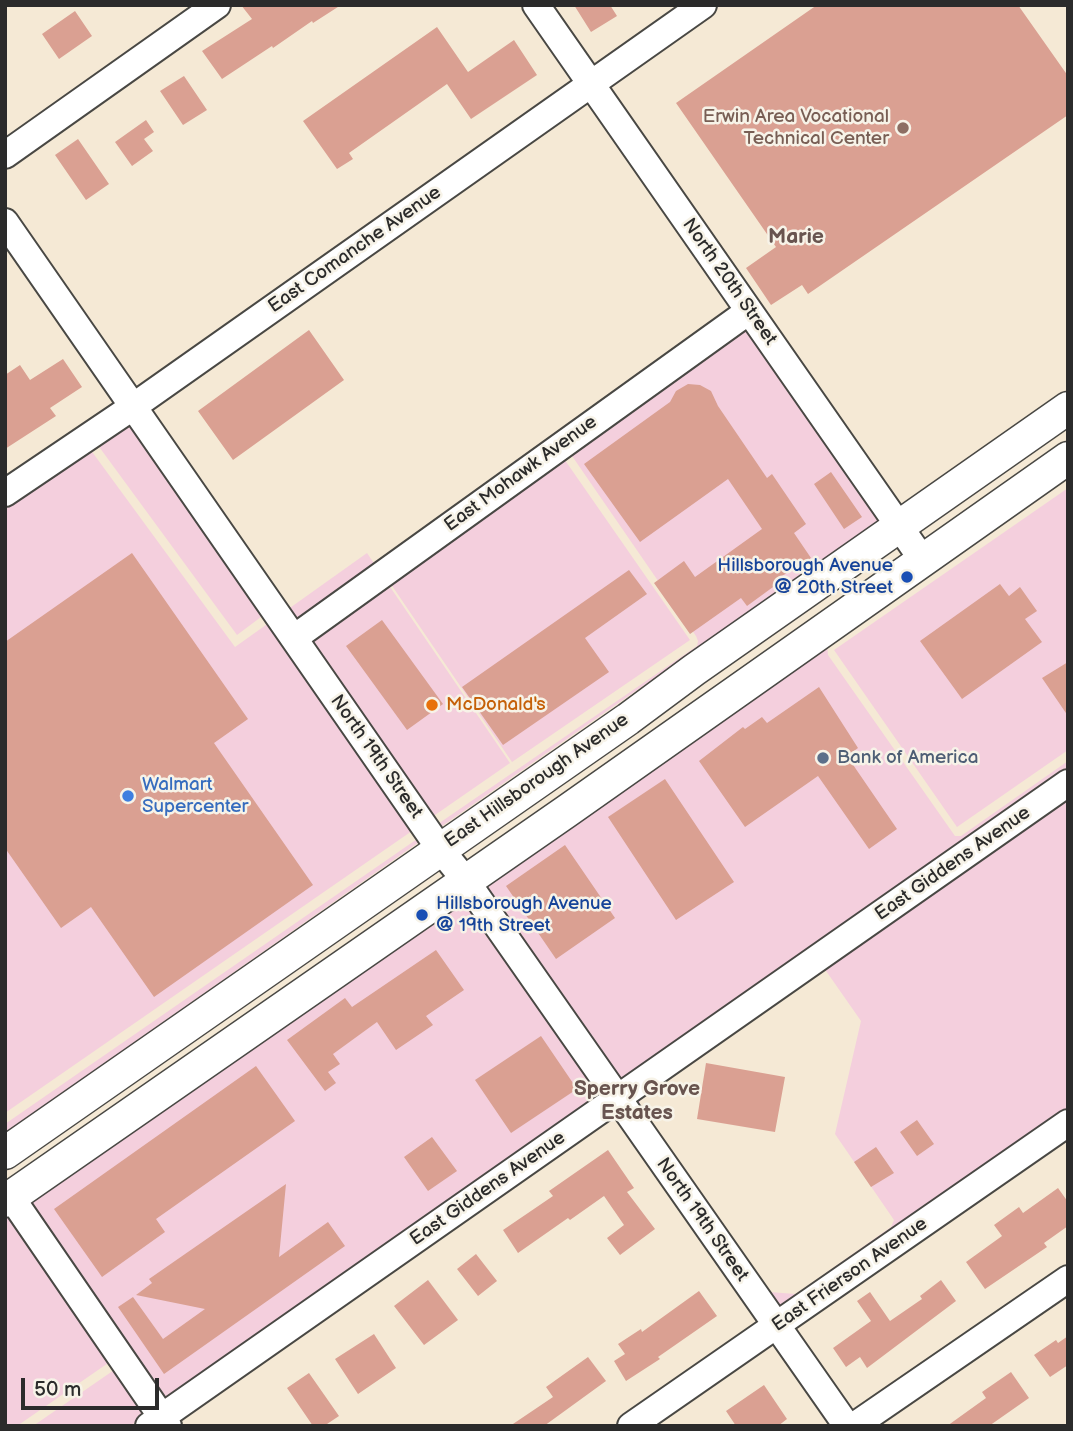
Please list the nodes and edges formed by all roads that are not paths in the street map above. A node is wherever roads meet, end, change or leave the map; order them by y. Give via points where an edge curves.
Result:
1 (217, 5) edge
2 (536, 5) edge
3 (703, 5) edge
4 (590, 84) junction
5 (5, 155) edge
6 (5, 222) edge
7 (749, 311) junction
8 (134, 405) junction
9 (1068, 408) edge
10 (1068, 458) edge
11 (5, 493) edge
12 (897, 527) junction
13 (922, 559) junction
14 (293, 638) junction
15 (1068, 783) edge
16 (440, 849) junction
17 (466, 881) junction
18 (618, 1099) junction
19 (1068, 1123) edge
20 (5, 1153) edge
21 (8, 1199) edge
22 (1068, 1279) edge
23 (775, 1326) junction
24 (160, 1423) edge
25 (631, 1426) edge
26 (847, 1426) edge
27 (855, 1426) edge

1 - 5 street
2 - 4 street, North 20th Street
3 - 4 street, East Comanche Avenue
4 - 7 street, North 20th Street
4 - 8 street, East Comanche Avenue
6 - 8 street, North 19th Street
7 - 12 street, North 20th Street
7 - 14 street, East Mohawk Avenue
8 - 11 street, East Comanche Avenue
8 - 14 street, North 19th Street
9 - 12 main road, East Hillsborough Avenue
10 - 13 main road
12 - 13 street, North 20th Street
12 - 16 main road, East Hillsborough Avenue
13 - 17 main road
14 - 16 street, North 19th Street
15 - 18 street, East Giddens Avenue
16 - 17 street, North 19th Street
16 - 20 main road, East Hillsborough Avenue
17 - 18 street, North 19th Street
17 - 21 main road
18 - 23 street, North 19th Street
18 - 24 street, East Giddens Avenue
19 - 23 street, East Frierson Avenue
21 - 24 street
22 - 27 street
23 - 25 street, East Frierson Avenue
23 - 26 street, North 19th Street

